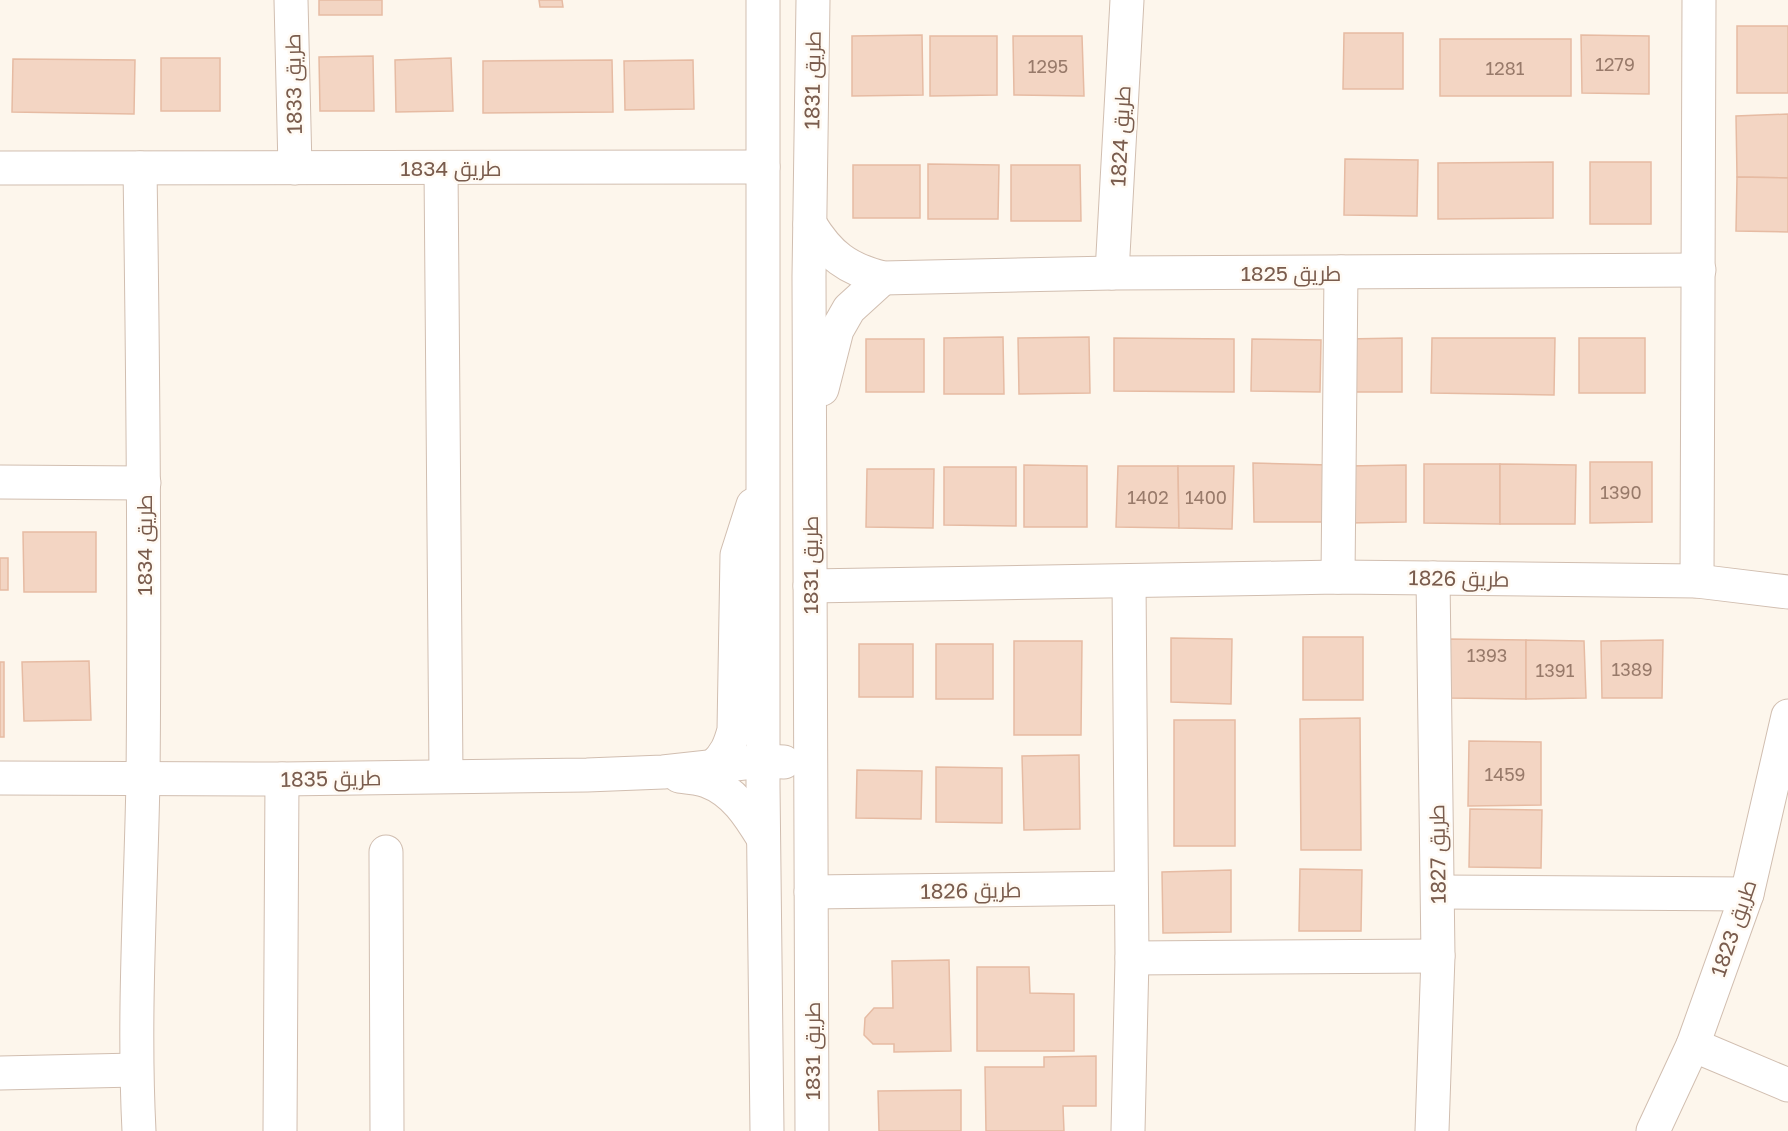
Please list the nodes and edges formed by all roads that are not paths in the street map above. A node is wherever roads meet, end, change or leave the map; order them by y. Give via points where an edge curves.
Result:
1 (291, 0) edge
2 (763, 0) edge
3 (813, 0) edge
4 (1127, 0) edge
5 (1699, 0) edge
6 (763, 167) junction
7 (0, 168) edge
8 (140, 168) junction
9 (295, 168) junction
10 (441, 168) junction
11 (810, 224) junction
12 (1699, 270) junction
13 (1341, 272) junction
14 (1112, 273) junction
15 (883, 278) junction
16 (810, 441) junction
17 (763, 472) junction
18 (0, 482) edge
19 (144, 483) junction
20 (1338, 577) junction
21 (1433, 578) junction
22 (1129, 581) junction
23 (1697, 581) junction
24 (810, 586) junction
25 (1788, 592) edge
26 (1788, 716) edge
27 (763, 762) junction
28 (810, 763) junction
29 (714, 766) junction
30 (663, 772) junction
31 (446, 776) junction
32 (0, 778) edge
33 (142, 778) junction
34 (282, 779) junction
35 (763, 838) junction
36 (386, 852) dead end
37 (1131, 888) junction
38 (811, 892) junction
39 (1438, 892) junction
40 (1747, 894) junction
41 (1438, 956) junction
42 (1132, 958) junction
43 (1693, 1045) junction
44 (136, 1070) junction
45 (0, 1073) edge
46 (1788, 1085) edge
47 (139, 1131) edge
48 (280, 1131) edge
49 (387, 1131) edge
50 (767, 1131) edge
51 (812, 1131) edge
52 (1128, 1131) edge
53 (1432, 1131) edge
54 (1653, 1131) edge

1 - 9 street, طريق 1833
2 - 6 street
3 - 11 street, طريق 1831
4 - 14 street, طريق 1824
5 - 12 street
6 - 10 street, طريق 1834
6 - 17 street
7 - 8 street, طريق 1834
8 - 9 street, طريق 1834
8 - 19 street, طريق 1834
9 - 10 street, طريق 1834
10 - 31 street
11 - 15 street, طريق 1825 via 820,241 849,267
11 - 16 street, طريق 1831
12 - 13 street, طريق 1825
12 - 23 street
13 - 14 street, طريق 1825
13 - 20 street
14 - 15 street, طريق 1825
15 - 16 street via 849,309 837,330
16 - 24 street, طريق 1831
17 - 27 street
17 - 29 street via 737,555 734,730 729,748
18 - 19 street
19 - 33 street, طريق 1834
20 - 21 street, طريق 1826
20 - 22 street, طريق 1826
21 - 23 street, طريق 1826
21 - 39 street, طريق 1827
22 - 24 street, طريق 1826
22 - 37 street
23 - 25 street, طريق 1826
24 - 28 street, طريق 1831
26 - 40 street, طريق 1823
27 - 28 street, طريق 1835
27 - 29 street, طريق 1835
27 - 35 street
28 - 38 street, طريق 1831
29 - 30 street, طريق 1835
30 - 31 street, طريق 1835
30 - 35 street, طريق 1835 via 708,781 730,794
31 - 34 street, طريق 1835
32 - 33 street, طريق 1835
33 - 34 street, طريق 1835
33 - 44 street, طريق 1834
34 - 48 street
35 - 50 street
36 - 49 street
37 - 38 street, طريق 1826
37 - 42 street
38 - 51 street, طريق 1831
39 - 40 street
39 - 41 street, طريق 1827
40 - 43 street, طريق 1823
41 - 42 street
41 - 53 street, طريق 1827
42 - 52 street
43 - 46 street
43 - 54 street, طريق 1823
44 - 45 street
44 - 47 street, طريق 1834

